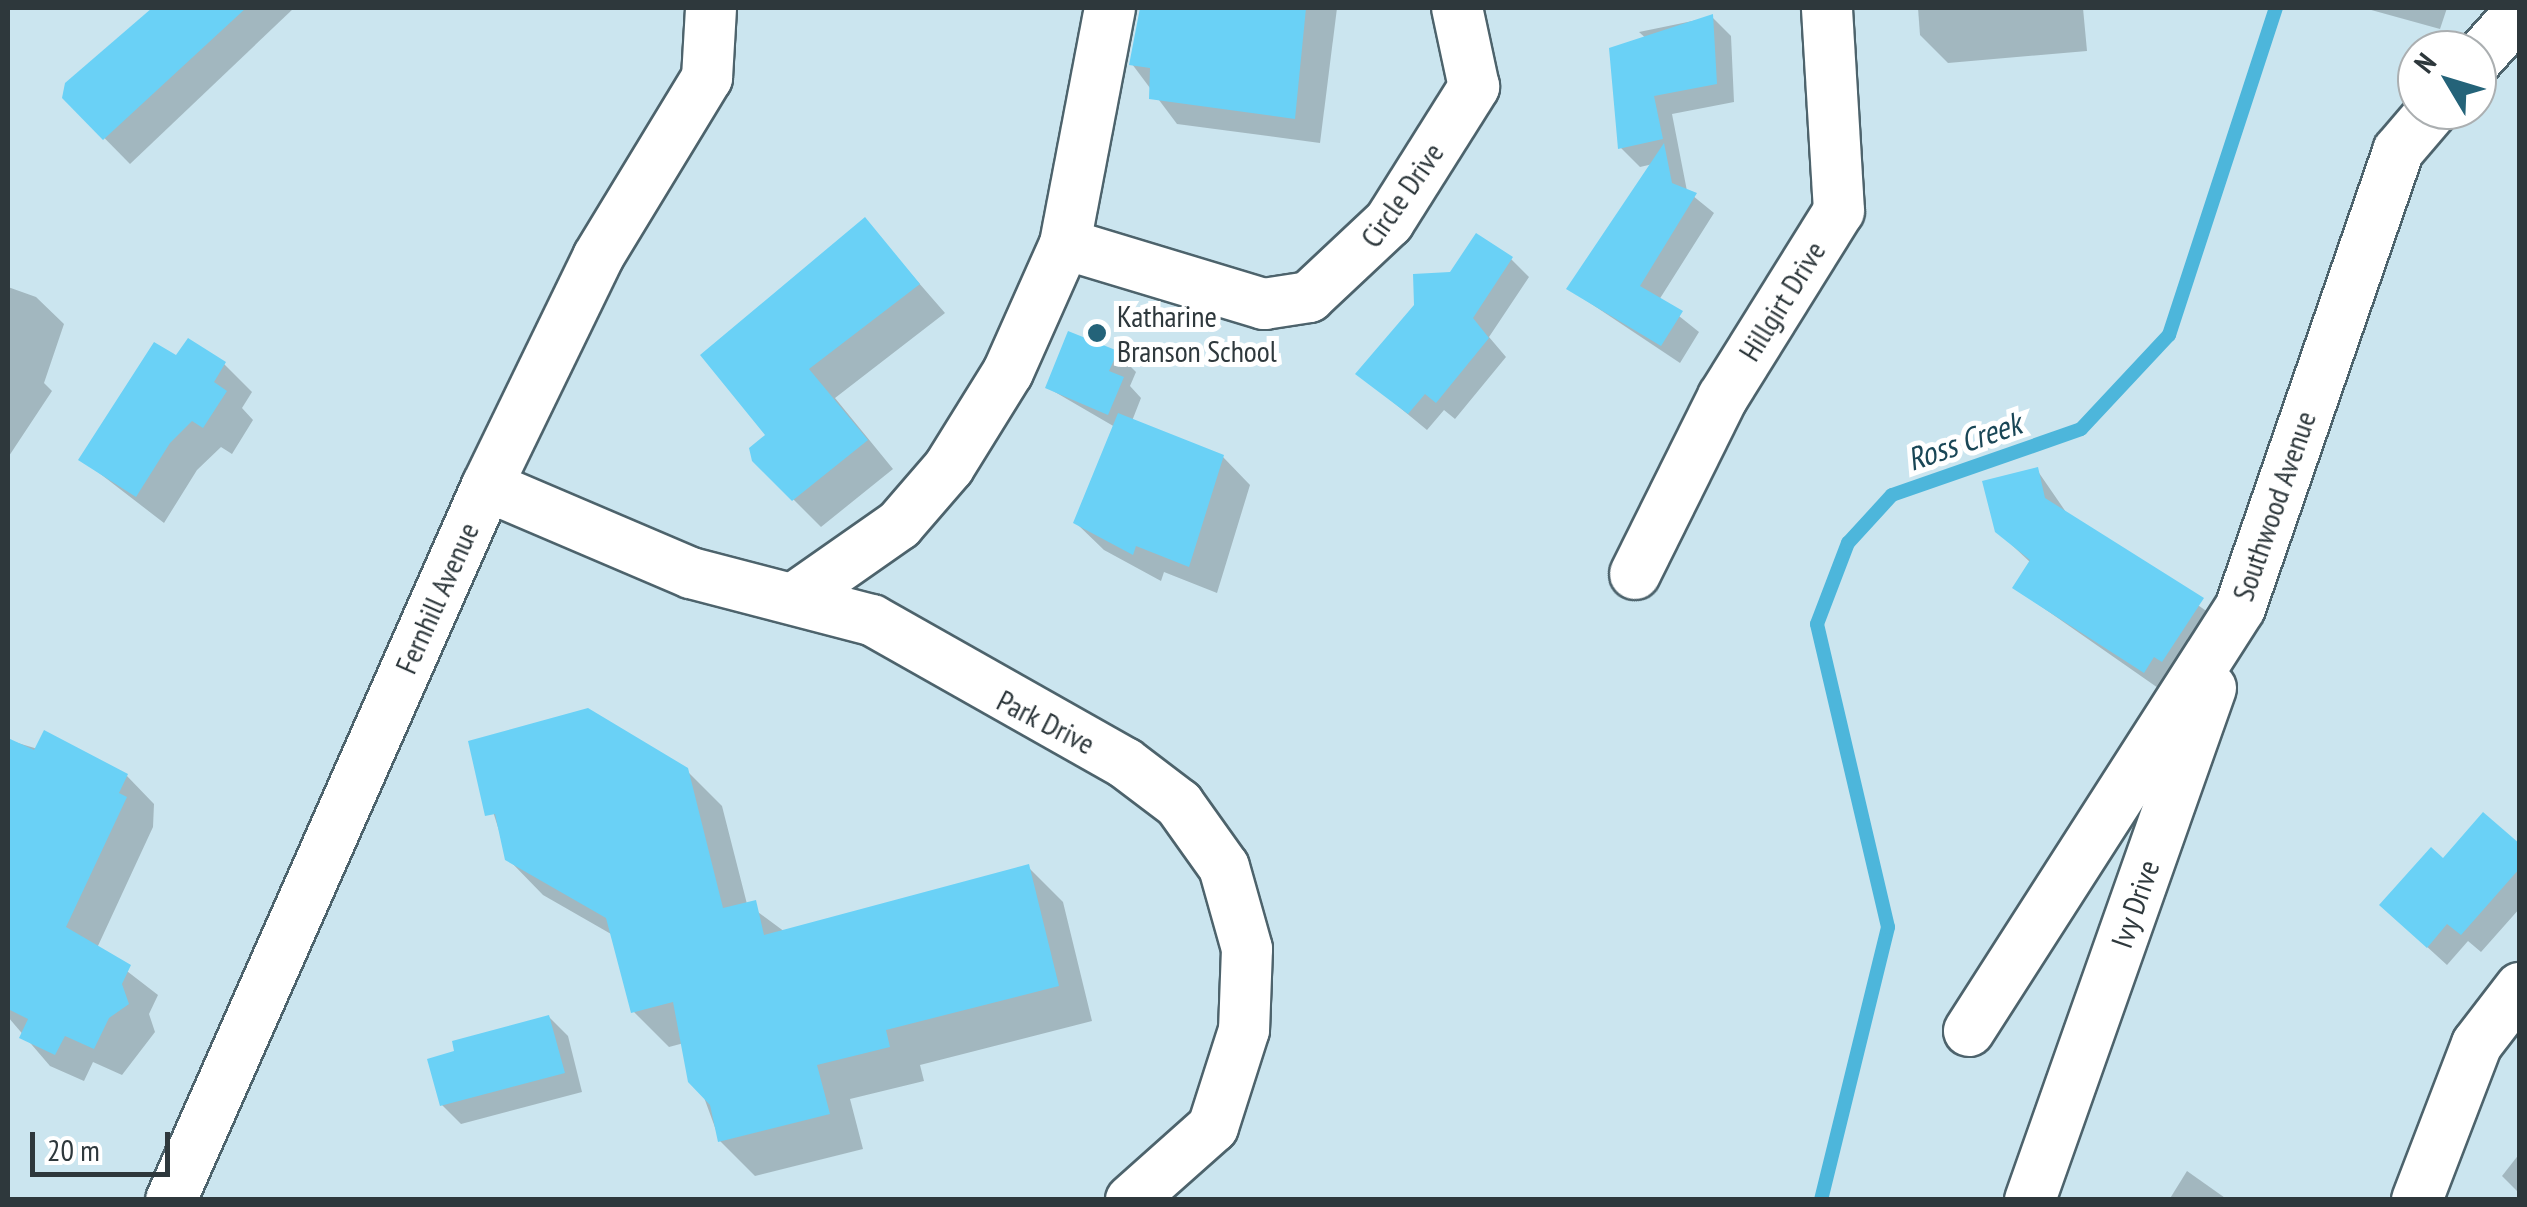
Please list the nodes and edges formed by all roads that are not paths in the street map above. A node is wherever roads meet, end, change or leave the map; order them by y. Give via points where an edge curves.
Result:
1 (711, 8) edge
2 (1110, 8) edge
3 (1457, 8) edge
4 (1827, 8) edge
5 (2520, 12) edge
6 (2497, 38) edge
7 (2416, 130) edge
8 (1065, 244) junction
9 (486, 486) junction
10 (1635, 574) dead end
11 (796, 597) junction
12 (2240, 608) junction
13 (2520, 988) edge
14 (1969, 1031) dead end
15 (171, 1200) edge
16 (1131, 1200) edge
17 (2030, 1200) edge
18 (2418, 1200) edge

1 - 9 street, Fernhill Avenue via 707,78 598,257
2 - 8 street
3 - 8 street, Circle Drive via 1474,87 1390,222 1309,298 1264,304
4 - 10 street, Hillgirt Drive via 1839,211 1722,396
5 - 6 street
7 - 12 street, Southwood Avenue via 2398,150
8 - 11 street via 1008,372 948,467 898,525
9 - 11 street, Park Drive via 692,573
9 - 15 street, Fernhill Avenue
11 - 16 street, Park Drive via 872,620 1125,762 1179,804 1224,866 1247,950 1244,1030 1213,1127
12 - 14 street, Southwood Avenue
12 - 17 street, Ivy Drive
13 - 18 street via 2477,1044

